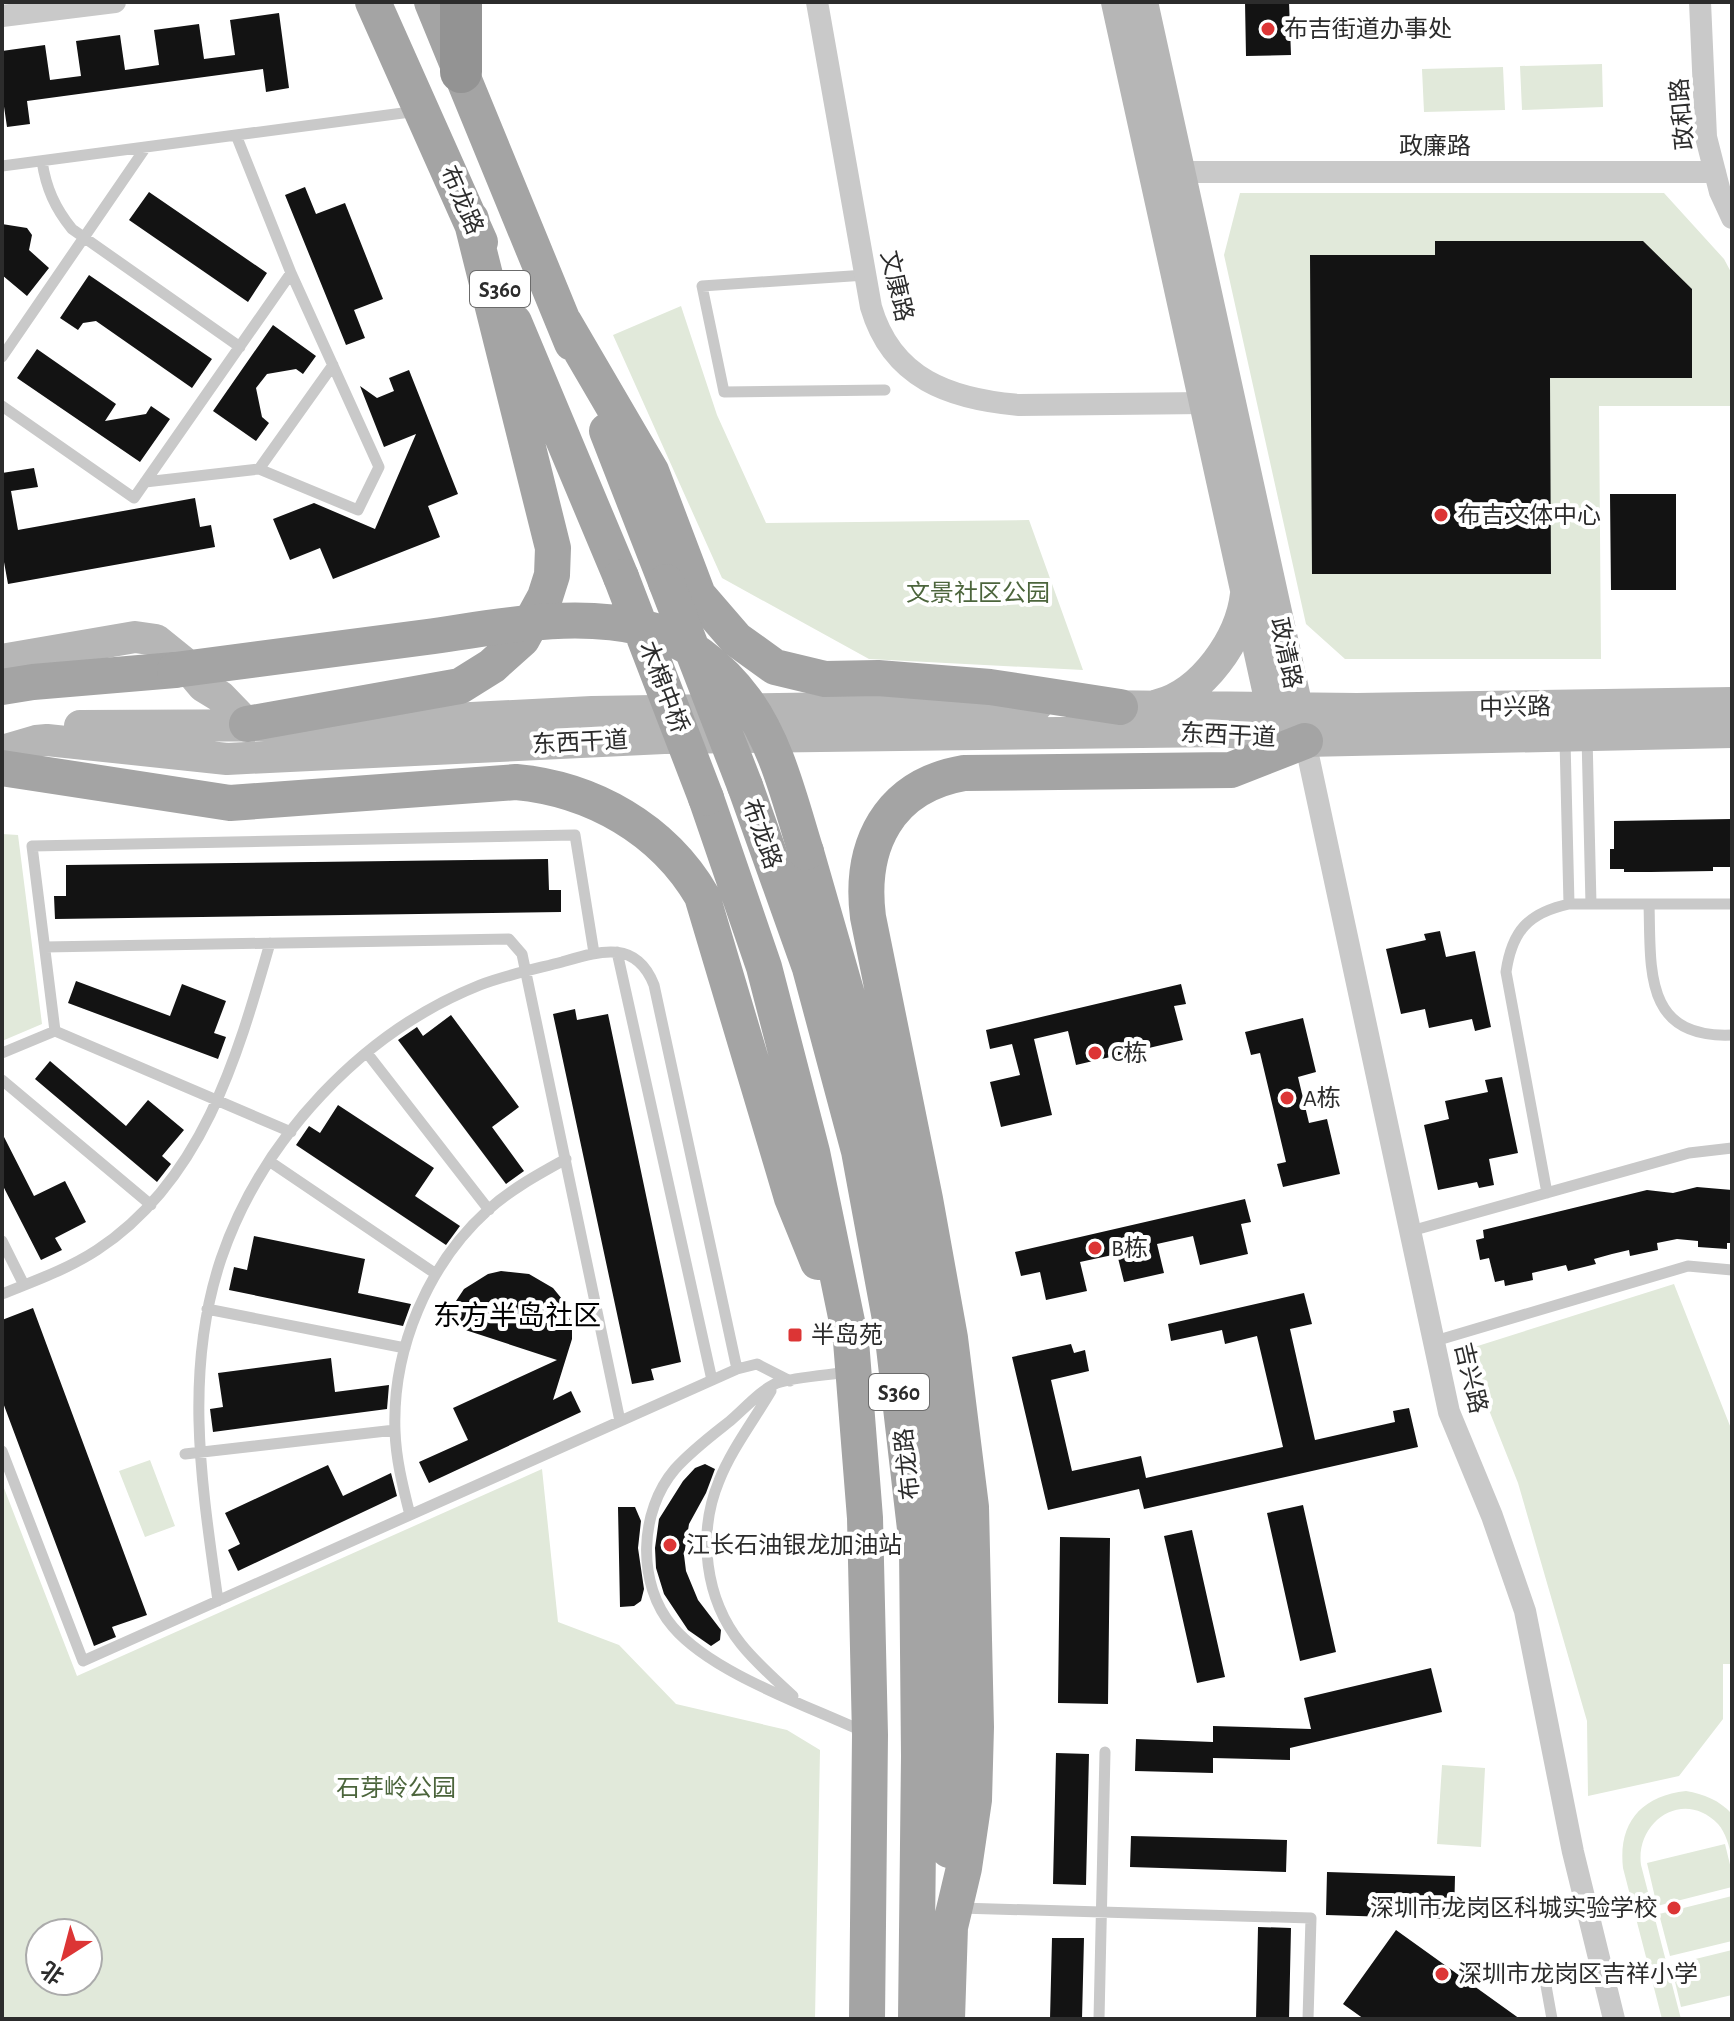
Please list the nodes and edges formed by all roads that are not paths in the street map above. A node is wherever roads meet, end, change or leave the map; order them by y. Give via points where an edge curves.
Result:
1 (115, 2) edge
2 (373, 2) edge
3 (432, 2) edge
4 (461, 2) edge
5 (817, 2) edge
6 (1117, 2) edge
7 (1142, 2) edge
8 (1700, 2) edge
9 (2, 16) edge
10 (461, 72) junction
11 (422, 110) junction
12 (236, 135) junction
13 (146, 147) junction
14 (42, 161) junction
15 (2, 166) edge
16 (1167, 172) junction
17 (1715, 172) junction
18 (1732, 218) edge
19 (471, 219) junction
20 (83, 239) junction
21 (291, 273) junction
22 (866, 275) junction
23 (564, 322) junction
24 (240, 347) junction
25 (2, 357) edge
26 (333, 365) junction
27 (885, 390) dead end
28 (1205, 403) junction
29 (2, 406) edge
30 (259, 469) junction
31 (145, 482) junction
32 (621, 577) joint
33 (666, 582) joint
34 (1246, 590) junction
35 (2, 660) edge
36 (12, 680) edge
37 (1732, 703) edge
38 (1136, 707) junction
39 (1291, 719) junction
40 (247, 724) junction
41 (2, 731) edge
42 (1732, 732) edge
43 (46, 733) junction
44 (1576, 735) junction
45 (2, 751) edge
46 (2, 768) edge
47 (50, 777) junction
48 (745, 786) joint
49 (706, 798) joint
50 (1569, 904) junction
51 (1591, 904) junction
52 (1649, 904) junction
53 (1732, 904) edge
54 (270, 943) junction
55 (45, 947) junction
56 (617, 952) junction
57 (594, 953) junction
58 (526, 972) junction
59 (55, 1031) junction
60 (1732, 1035) edge
61 (2, 1053) edge
62 (367, 1053) junction
63 (2, 1080) edge
64 (217, 1100) junction
65 (291, 1132) junction
66 (1732, 1148) edge
67 (566, 1159) junction
68 (269, 1161) junction
69 (1547, 1193) junction
70 (151, 1205) junction
71 (489, 1210) junction
72 (1411, 1231) junction
73 (2, 1241) edge
74 (1732, 1270) edge
75 (436, 1274) junction
76 (24, 1285) junction
77 (2, 1294) edge
78 (207, 1309) junction
79 (1435, 1341) junction
80 (405, 1348) junction
81 (852, 1356) junction
82 (737, 1369) junction
83 (712, 1380) junction
84 (790, 1381) junction
85 (776, 1384) junction
86 (620, 1421) junction
87 (395, 1430) junction
88 (2, 1451) edge
89 (185, 1454) dead end
90 (410, 1515) junction
91 (917, 1546) junction
92 (218, 1601) junction
93 (951, 1641) junction
94 (801, 1703) junction
95 (870, 1735) junction
96 (1105, 1752) dead end
97 (919, 1756) junction
98 (1101, 1912) junction
99 (953, 1917) junction
100 (1543, 1969) dead end
101 (867, 2019) edge
102 (916, 2019) edge
103 (947, 2019) edge
104 (1099, 2019) edge
105 (1308, 2019) edge
106 (1552, 2019) edge
107 (1614, 2019) edge

1 - 9 street
2 - 11 main road, 布龙路 / S360
3 - 10 main road, 布龙路 / S360
4 - 10 highway
5 - 22 street, 文康路
6 - 16 main road, 政清路
7 - 16 main road, 政清路
8 - 17 street, 政和路 via 1706,137
10 - 23 main road, 布龙路 / S360
11 - 12 lane
11 - 19 main road, 布龙路 / S360
12 - 13 lane
12 - 21 lane
13 - 14 lane
13 - 20 lane
14 - 15 lane
14 - 20 lane via 54,204
16 - 17 street, 政廉路
16 - 28 main road, 政清路
16 - 39 main road, 政清路
17 - 18 street, 政和路
19 - 32 main road, 布龙路 / S360
19 - 40 main road via 553,548 545,597 522,639 460,686
20 - 24 lane
20 - 25 lane
21 - 24 lane
21 - 26 lane
22 - 27 lane via 702,286 724,392
22 - 28 street, 文康路 via 886,344 913,372 948,391 1019,405
23 - 33 main road, 布龙路 / S360
23 - 38 main road via 651,471 698,595 736,639 775,667 825,679 990,687
24 - 31 lane
26 - 30 lane
26 - 30 lane via 379,467 358,510
28 - 34 main road, 政清路
29 - 31 lane via 134,498
30 - 31 lane
32 - 49 main road, 木棉中桥 / S360, bridge
33 - 48 main road, 木棉中桥 / S360, bridge
34 - 38 main road via 1241,618 1213,666 1178,696
34 - 39 main road, 政清路
35 - 40 main road via 135,637 156,640
36 - 93 main road, bridge via 175,670 532,623 608,622 646,628 682,643 719,670 745,700 776,759 879,1106 903,1215 929,1389
37 - 39 main road, 中兴路
38 - 39 main road, 东西干道
38 - 40 main road, 东西干道 via 777,708
39 - 43 main road, 东西干道 via 1224,731 664,738 227,759
39 - 44 main road, 中兴路
39 - 72 street, 吉兴路
39 - 99 main road via 1231,770 945,776 896,808 871,847 868,917 947,1323 971,1507 975,1771
40 - 43 main road, 东西干道
41 - 43 main road, 东西干道
42 - 44 main road, 中兴路
43 - 45 main road, 东西干道
43 - 47 main road
44 - 50 lane
44 - 51 lane
46 - 47 main road
47 - 81 main road via 230,803 489,782 540,784 576,794 631,821 665,848 702,896 792,1198
48 - 91 main road, 布龙路 / S360 via 810,968 859,1151 892,1330
49 - 81 main road, 布龙路 / S360 via 764,967 812,1152
50 - 51 lane
50 - 69 lane via 1531,918 1517,933 1506,972
51 - 52 lane
52 - 53 lane
52 - 60 lane via 1651,974 1668,1015 1709,1036
54 - 55 lane
54 - 58 lane via 509,939 522,954
54 - 64 lane
55 - 57 lane via 32,846 575,835
55 - 59 lane
56 - 57 lane
56 - 82 lane via 640,963 654,985
56 - 83 lane
57 - 58 lane
58 - 62 lane via 451,998
58 - 67 lane
59 - 61 lane
59 - 64 lane
62 - 65 lane
62 - 71 lane
63 - 70 lane
64 - 65 lane
64 - 70 lane via 193,1151
65 - 68 lane
66 - 69 lane via 1689,1153
67 - 71 lane
67 - 86 lane
68 - 75 lane
68 - 78 lane via 235,1225
69 - 72 lane
70 - 76 lane via 96,1251
71 - 75 lane
72 - 79 street, 吉兴路
73 - 76 lane
74 - 79 lane via 1688,1266
75 - 80 lane
76 - 77 lane
78 - 80 lane
78 - 92 lane via 197,1420
79 - 107 street, 吉兴路 via 1449,1412 1525,1611 1573,1852
80 - 87 lane
81 - 84 lane
81 - 95 main road, 布龙路 / S360 via 865,1518
82 - 83 lane
82 - 84 lane via 757,1364
83 - 86 lane
84 - 85 lane
85 - 94 lane via 719,1480 706,1548 722,1615 741,1644
85 - 94 lane via 674,1470 657,1498 647,1530 647,1563 654,1595 692,1648
86 - 90 lane
87 - 89 lane
87 - 90 lane
88 - 92 lane via 83,1661
90 - 92 lane
91 - 93 main road
91 - 97 main road, 布龙路 / S360
93 - 97 main road
93 - 99 main road via 947,1742
94 - 95 lane
95 - 101 main road, 布龙路 / S360
96 - 98 lane
97 - 102 main road, 布龙路 / S360
98 - 99 lane
98 - 104 lane
98 - 105 lane via 1311,1918
99 - 103 main road
100 - 106 lane

